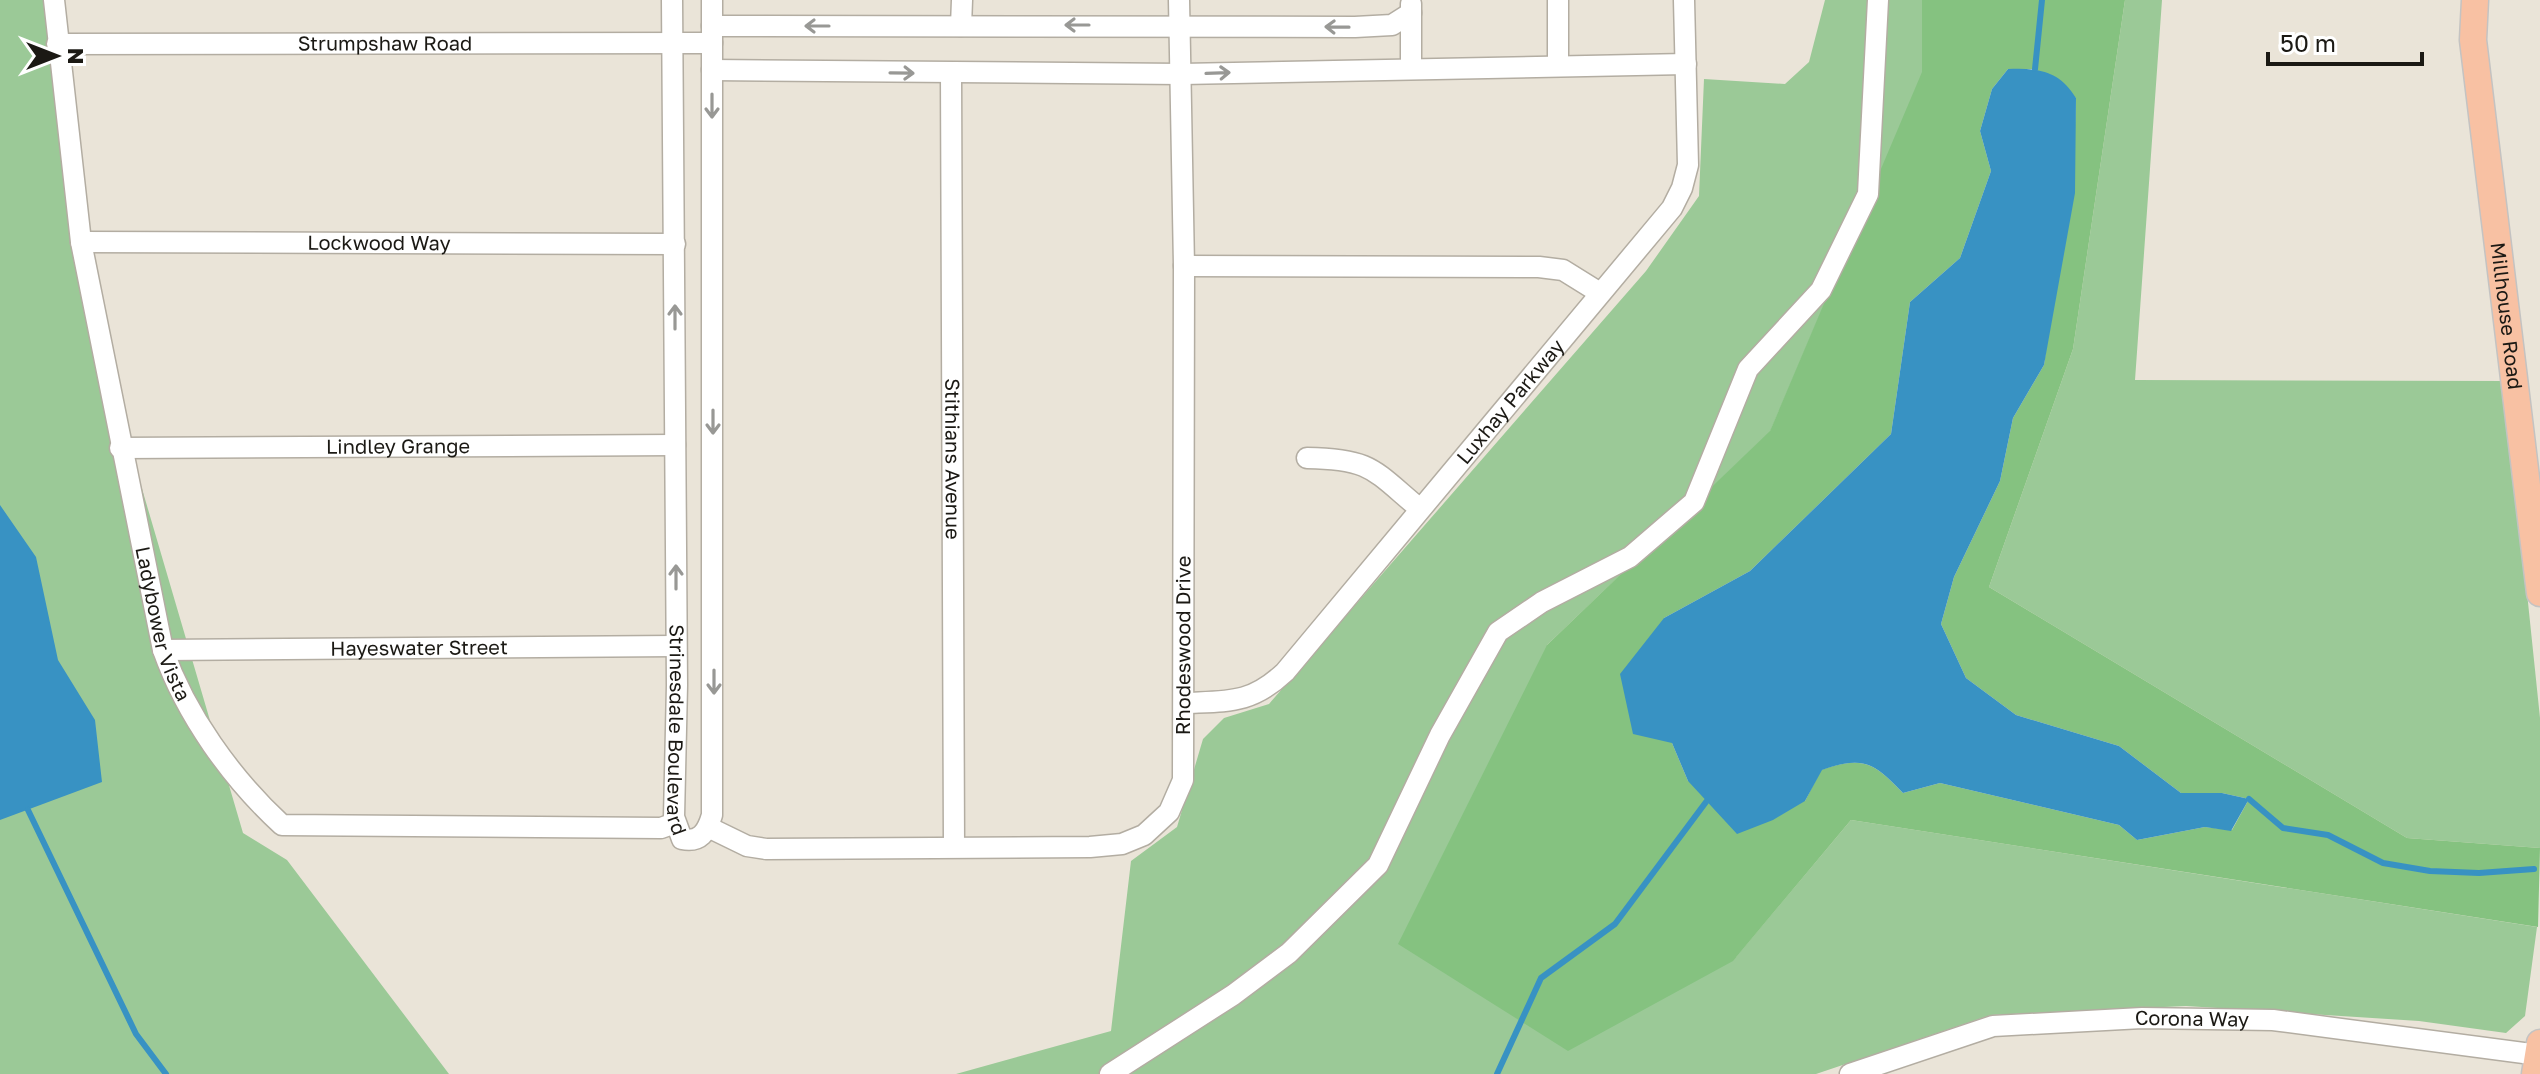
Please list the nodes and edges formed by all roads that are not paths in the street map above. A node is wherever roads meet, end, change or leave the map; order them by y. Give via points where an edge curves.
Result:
1 (54, 0) edge
2 (672, 0) edge
3 (712, 0) edge
4 (962, 0) edge
5 (1179, 0) edge
6 (1558, 0) edge
7 (1684, 0) edge
8 (1878, 0) edge
9 (2461, 0) edge
10 (2475, 0) edge
11 (1411, 6) edge
12 (1179, 25) junction
13 (961, 26) junction
14 (712, 34) junction
15 (2473, 40) junction
16 (57, 44) junction
17 (671, 44) junction
18 (1686, 64) junction
19 (1558, 66) junction
20 (1411, 67) junction
21 (712, 70) junction
22 (951, 73) junction
23 (1182, 74) junction
24 (81, 242) junction
25 (675, 244) junction
26 (1184, 266) junction
27 (1600, 293) junction
28 (675, 445) junction
29 (120, 448) junction
30 (1307, 458) dead end
31 (1420, 509) junction
32 (2540, 593) edge
33 (676, 646) junction
34 (163, 650) junction
35 (1185, 703) junction
36 (675, 823) junction
37 (708, 827) junction
38 (954, 846) junction
39 (2540, 1043) edge
40 (2539, 1055) edge
41 (1110, 1074) edge
42 (1850, 1074) edge
43 (2535, 1074) edge

1 - 16 street, Ladybower Vista
2 - 17 street, Strinesdale Boulevard
3 - 14 street, Strinesdale Boulevard
4 - 13 street
5 - 12 street, Rhodeswood Drive
6 - 19 street
7 - 18 street, Luxhay Parkway
8 - 41 street via 1868,194 1821,290 1748,369 1694,502 1630,557 1542,602 1498,632 1440,735 1378,865 1289,953
9 - 15 main road, Millhouse Road
10 - 15 main road, Millhouse Road
11 -> 12 street, Strumpshaw Road via 1392,25
11 - 20 street
12 -> 13 street, Strumpshaw Road
12 - 23 street, Rhodeswood Drive
13 -> 14 street, Strumpshaw Road
14 - 17 street, Strumpshaw Road
14 - 21 street, Strinesdale Boulevard
15 - 32 main road, Millhouse Road
16 - 17 street, Strumpshaw Road
16 - 24 street, Ladybower Vista
17 - 25 street, Strinesdale Boulevard
18 - 19 street
18 - 27 street, Luxhay Parkway via 1688,165 1682,188 1672,208
19 - 20 street
23 -> 20 street
21 -> 22 street
21 -> 37 street, Strinesdale Boulevard via 714,685
22 - 23 street
22 - 38 street, Stithians Avenue
23 - 26 street, Rhodeswood Drive
24 - 25 street, Lockwood Way
24 - 29 street, Ladybower Vista
28 -> 25 street, Strinesdale Boulevard
26 - 27 street via 1539,267 1563,270
26 - 35 street, Rhodeswood Drive
27 - 31 street, Luxhay Parkway
28 - 29 street, Lindley Grange
33 -> 28 street, Strinesdale Boulevard
29 - 34 street, Ladybower Vista
30 - 31 street via 1365,463
31 - 35 street, Luxhay Parkway via 1264,692 1241,700
33 - 34 street, Hayeswater Street
33 - 36 street, Strinesdale Boulevard
34 - 36 street, Ladybower Vista via 194,716 238,778 282,825 661,828
35 - 38 street, Rhodeswood Drive via 1183,780 1169,812 1144,835 1122,844 1090,847
36 - 37 street, Strinesdale Boulevard via 682,839 692,841
37 - 38 street, Rhodeswood Drive via 766,849
39 - 40 main road
40 - 42 street, Corona Way via 2273,1020 2142,1018 1993,1026
40 - 43 main road

